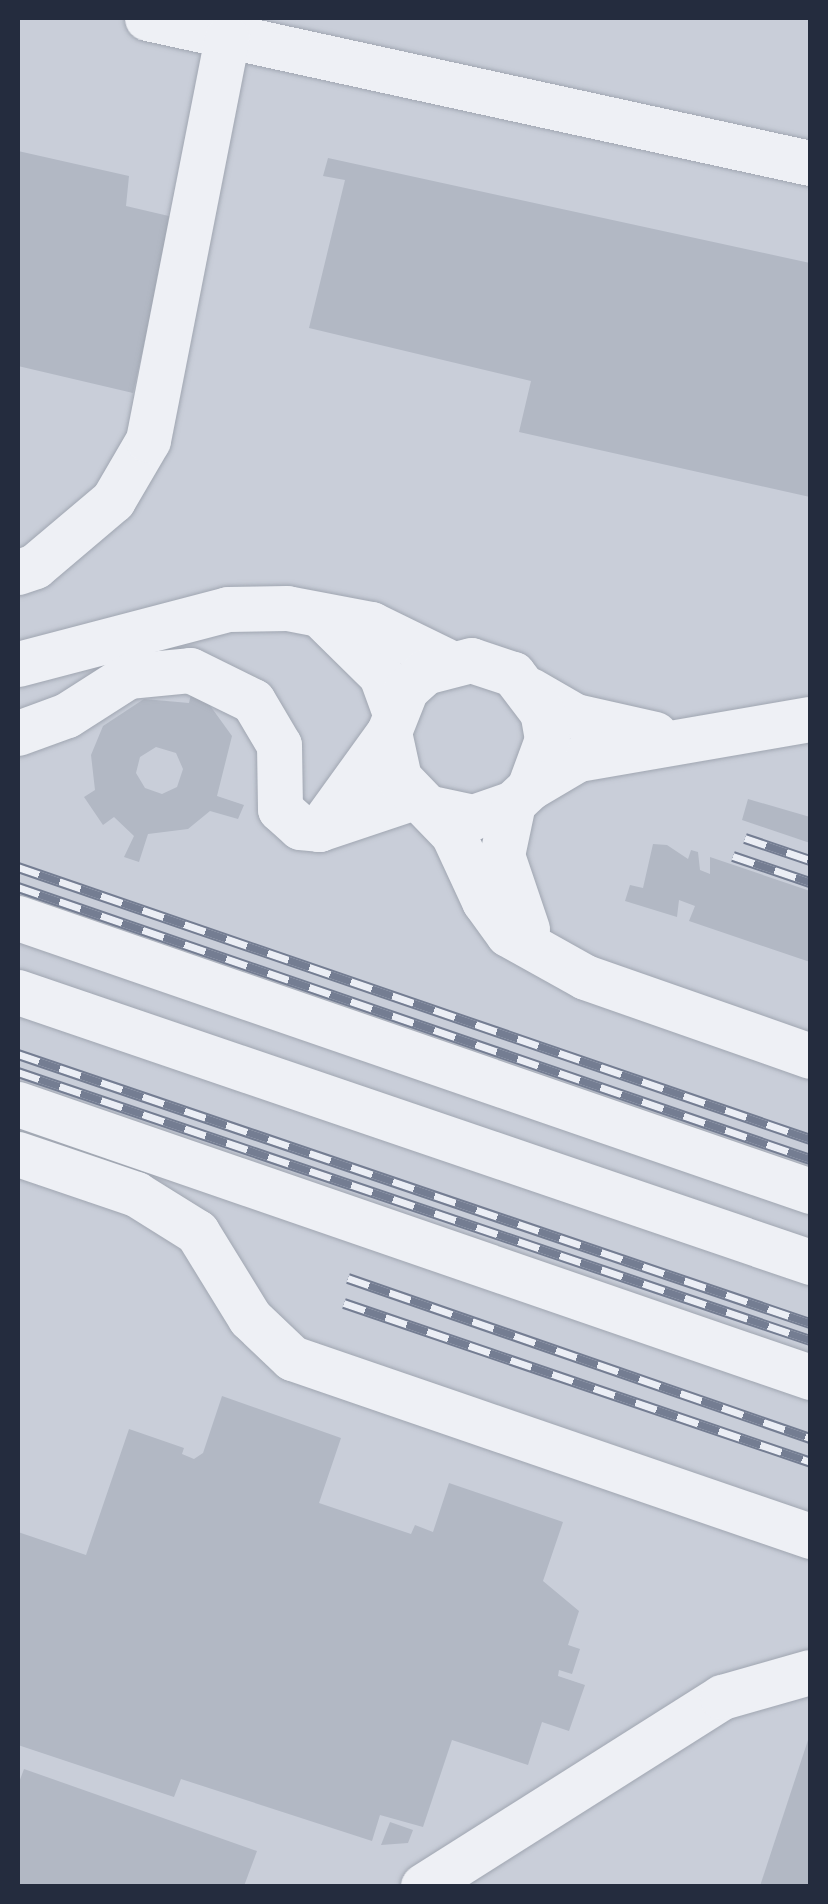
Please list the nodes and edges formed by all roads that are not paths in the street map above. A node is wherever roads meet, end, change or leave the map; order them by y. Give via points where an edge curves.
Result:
1 (147, 18) edge
2 (227, 39) junction
3 (810, 163) edge
4 (18, 572) edge
5 (316, 612) junction
6 (449, 662) junction
7 (18, 664) edge
8 (530, 690) junction
9 (810, 719) edge
10 (392, 722) junction
11 (18, 732) edge
12 (681, 739) junction
13 (522, 796) junction
14 (422, 802) junction
15 (319, 829) junction
16 (18, 918) edge
17 (538, 948) junction
18 (18, 992) edge
19 (810, 1056) edge
20 (18, 1104) edge
21 (18, 1154) edge
22 (810, 1191) edge
23 (810, 1262) edge
24 (810, 1377) edge
25 (810, 1536) edge
26 (810, 1672) edge
27 (423, 1886) edge

1 - 2 street
2 - 3 street
2 - 4 street via 148,440 113,500
5 - 6 street via 371,624
5 - 7 street via 228,608
5 - 10 street via 381,675
6 - 8 street via 493,664
6 - 10 street via 406,689
8 - 12 street via 575,716
8 - 13 street via 547,739
9 - 12 street
10 - 14 street via 390,756
10 - 15 street
11 - 15 street via 66,715 128,676 190,670 253,701 278,745 280,809 300,827
12 - 13 street via 578,759
13 - 14 street via 473,818
13 - 17 street via 502,855 510,891
14 - 15 street
14 - 17 street via 453,834 484,901 508,934
16 - 22 street
17 - 19 street via 584,977
18 - 23 street
20 - 24 street
21 - 25 street via 136,1194 197,1232 250,1318 292,1358
26 - 27 street via 722,1697

